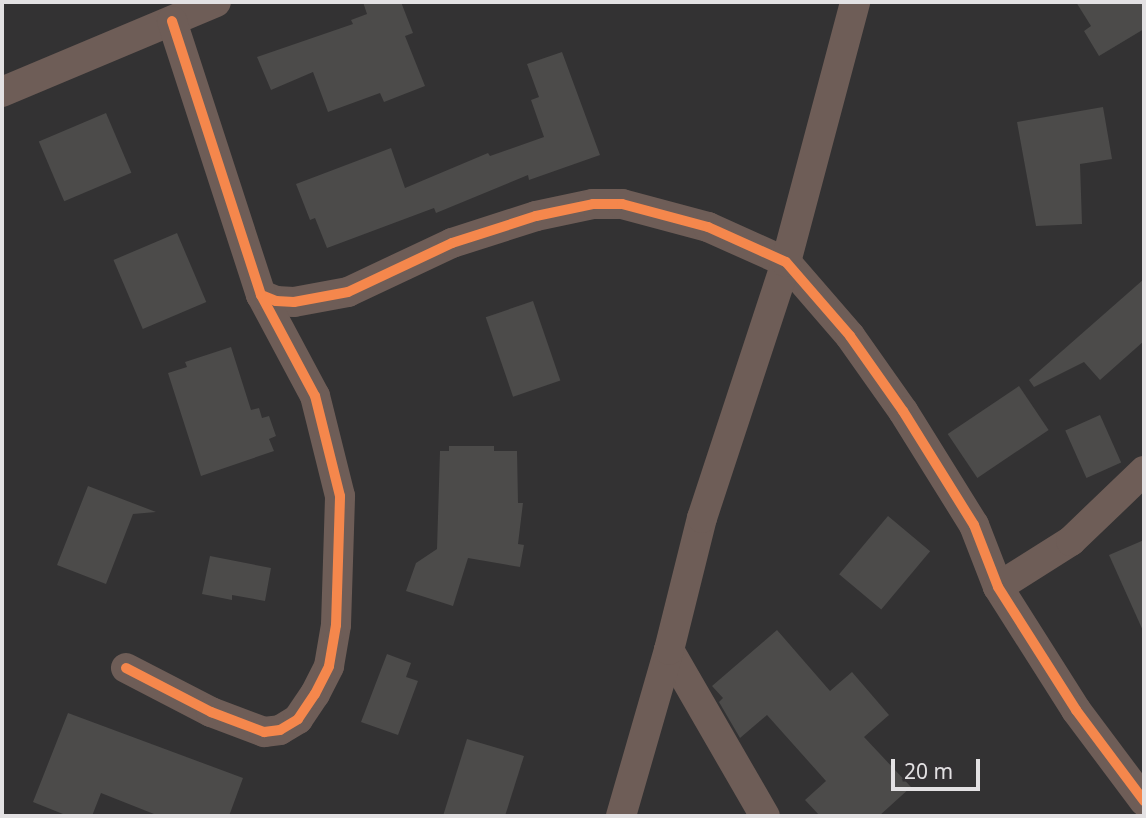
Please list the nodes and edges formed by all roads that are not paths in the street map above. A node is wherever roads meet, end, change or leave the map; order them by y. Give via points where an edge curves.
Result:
1 (216, 2) edge
2 (855, 2) edge
3 (172, 21) junction
4 (2, 92) edge
5 (786, 262) junction
6 (261, 295) junction
7 (1144, 471) edge
8 (998, 587) junction
9 (669, 650) junction
10 (126, 668) dead end
11 (1144, 801) edge
12 (621, 816) edge
13 (765, 816) edge

1 - 3 street
2 - 5 street
3 - 4 street
3 - 6 street
5 - 6 street via 697,224 622,204 593,204 536,216 452,243 348,292 294,302
5 - 8 street via 850,336 903,411 974,526
5 - 9 street via 702,518
6 - 10 street via 314,396 340,496 337,625 329,666 298,719 280,730 264,732 211,712
7 - 8 street via 1072,541
8 - 11 street via 1076,710
9 - 12 street
9 - 13 street

